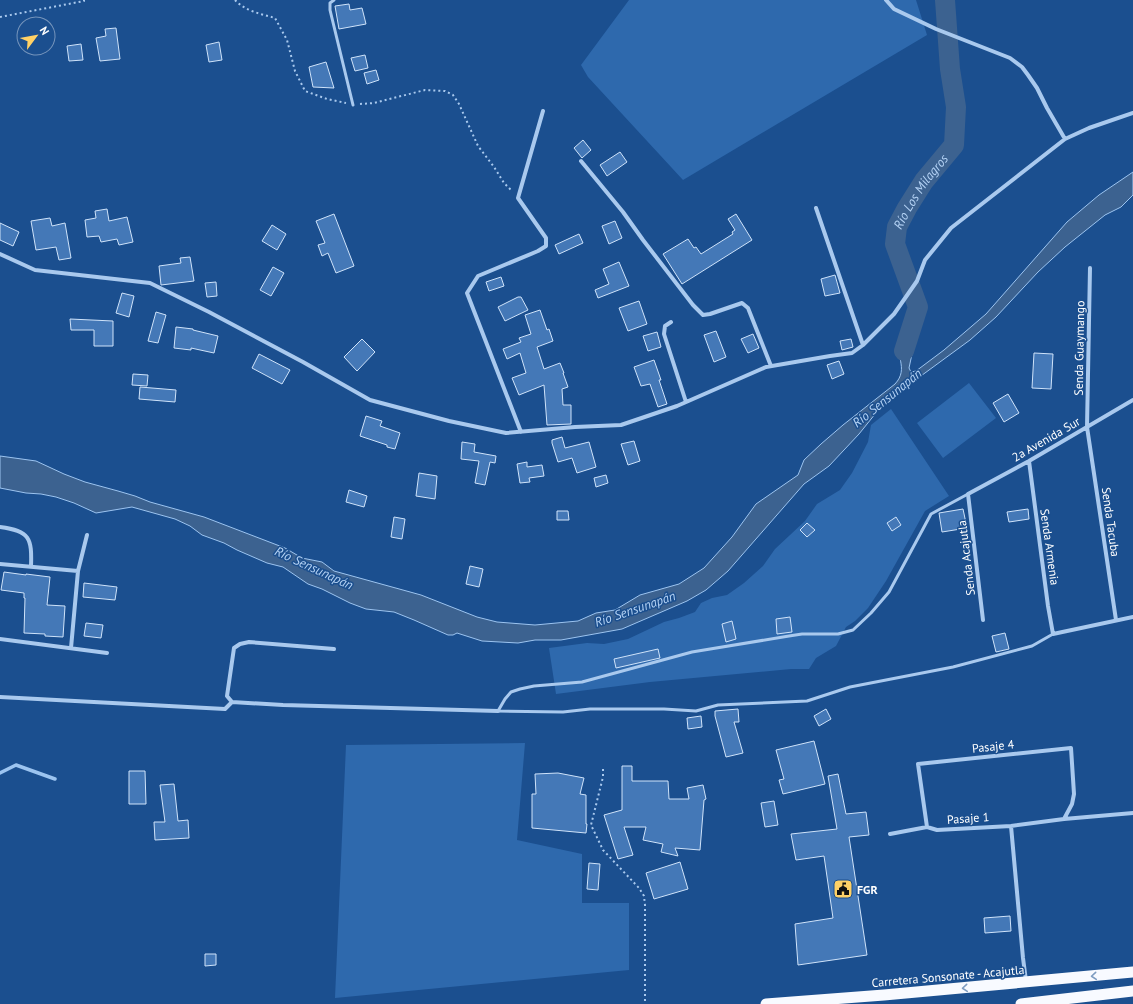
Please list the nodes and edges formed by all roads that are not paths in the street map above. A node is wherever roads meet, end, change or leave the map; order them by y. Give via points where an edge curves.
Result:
1 (334, 0) edge
2 (886, 0) edge
3 (353, 105) road end
4 (543, 111) dead end
5 (1133, 113) edge
6 (1065, 139) junction
7 (581, 161) dead end
8 (816, 208) dead end
9 (0, 254) edge
10 (1090, 268) dead end
11 (671, 322) dead end
12 (863, 346) junction
13 (771, 366) junction
14 (1133, 400) edge
15 (686, 402) junction
16 (1087, 427) junction
17 (521, 432) junction
18 (1028, 461) junction
19 (968, 494) junction
20 (0, 527) edge
21 (87, 536) dead end
22 (0, 564) edge
23 (31, 567) junction
24 (78, 571) junction
25 (1133, 617) edge
26 (983, 620) dead end
27 (1116, 620) junction
28 (1053, 634) junction
29 (0, 639) edge
30 (71, 648) junction
31 (334, 649) dead end
32 (107, 653) dead end
33 (0, 697) edge
34 (232, 702) junction
35 (498, 711) junction
36 (1133, 814) edge
37 (1064, 819) junction
38 (1011, 826) junction
39 (927, 827) junction
40 (890, 834) dead end
41 (1133, 972) edge
42 (1026, 982) junction
43 (1133, 991) edge
44 (766, 1004) edge
45 (1021, 1004) edge

1 - 3 lane via 330,3 330,10
2 - 6 street via 894,9 936,29 1010,58 1022,67
4 - 17 street via 518,198 546,238 546,246 478,276 467,293
5 - 6 street
6 - 12 street via 951,228 925,260 917,281 894,314
7 - 13 street via 703,315 742,303 748,308
8 - 12 street
9 - 17 street via 35,270 150,283 297,358 370,400 449,421 506,433
10 - 16 street, Senda Guaymango
11 - 15 street via 665,326 664,334
12 - 13 street via 852,353
13 - 15 street
14 - 16 street, 2a Avenida Sur
15 - 17 street via 621,425
16 - 18 street, 2a Avenida Sur
16 - 27 street, Senda Tacuba
18 - 19 street, 2a Avenida Sur
18 - 28 street, Senda Armenia
19 - 26 street, Senda Acajutla
19 - 35 lane via 931,514 889,592 853,630 838,634 796,635 692,652 582,682 534,686 511,692
20 - 23 street via 26,536 30,545
21 - 24 street
22 - 23 street
23 - 24 street
24 - 30 street
25 - 27 street
27 - 28 street
28 - 35 lane via 1032,646 953,667 850,688 807,701 718,705 696,711
29 - 30 street
30 - 32 street
31 - 34 street via 249,642 240,644 234,648 227,696
33 - 34 street via 225,709
34 - 35 street
36 - 37 street, Pasaje 1
37 - 38 street, Pasaje 1
37 - 39 street, Pasaje 4 via 1074,794 1071,748 918,764
38 - 39 street, Pasaje 1 via 937,830
38 - 42 street
39 - 40 street, Pasaje 1
41 -> 42 highway, Carretera Sonsonate - Acajutla
42 -> 44 highway, Carretera Sonsonate - Acajutla
43 - 45 highway

